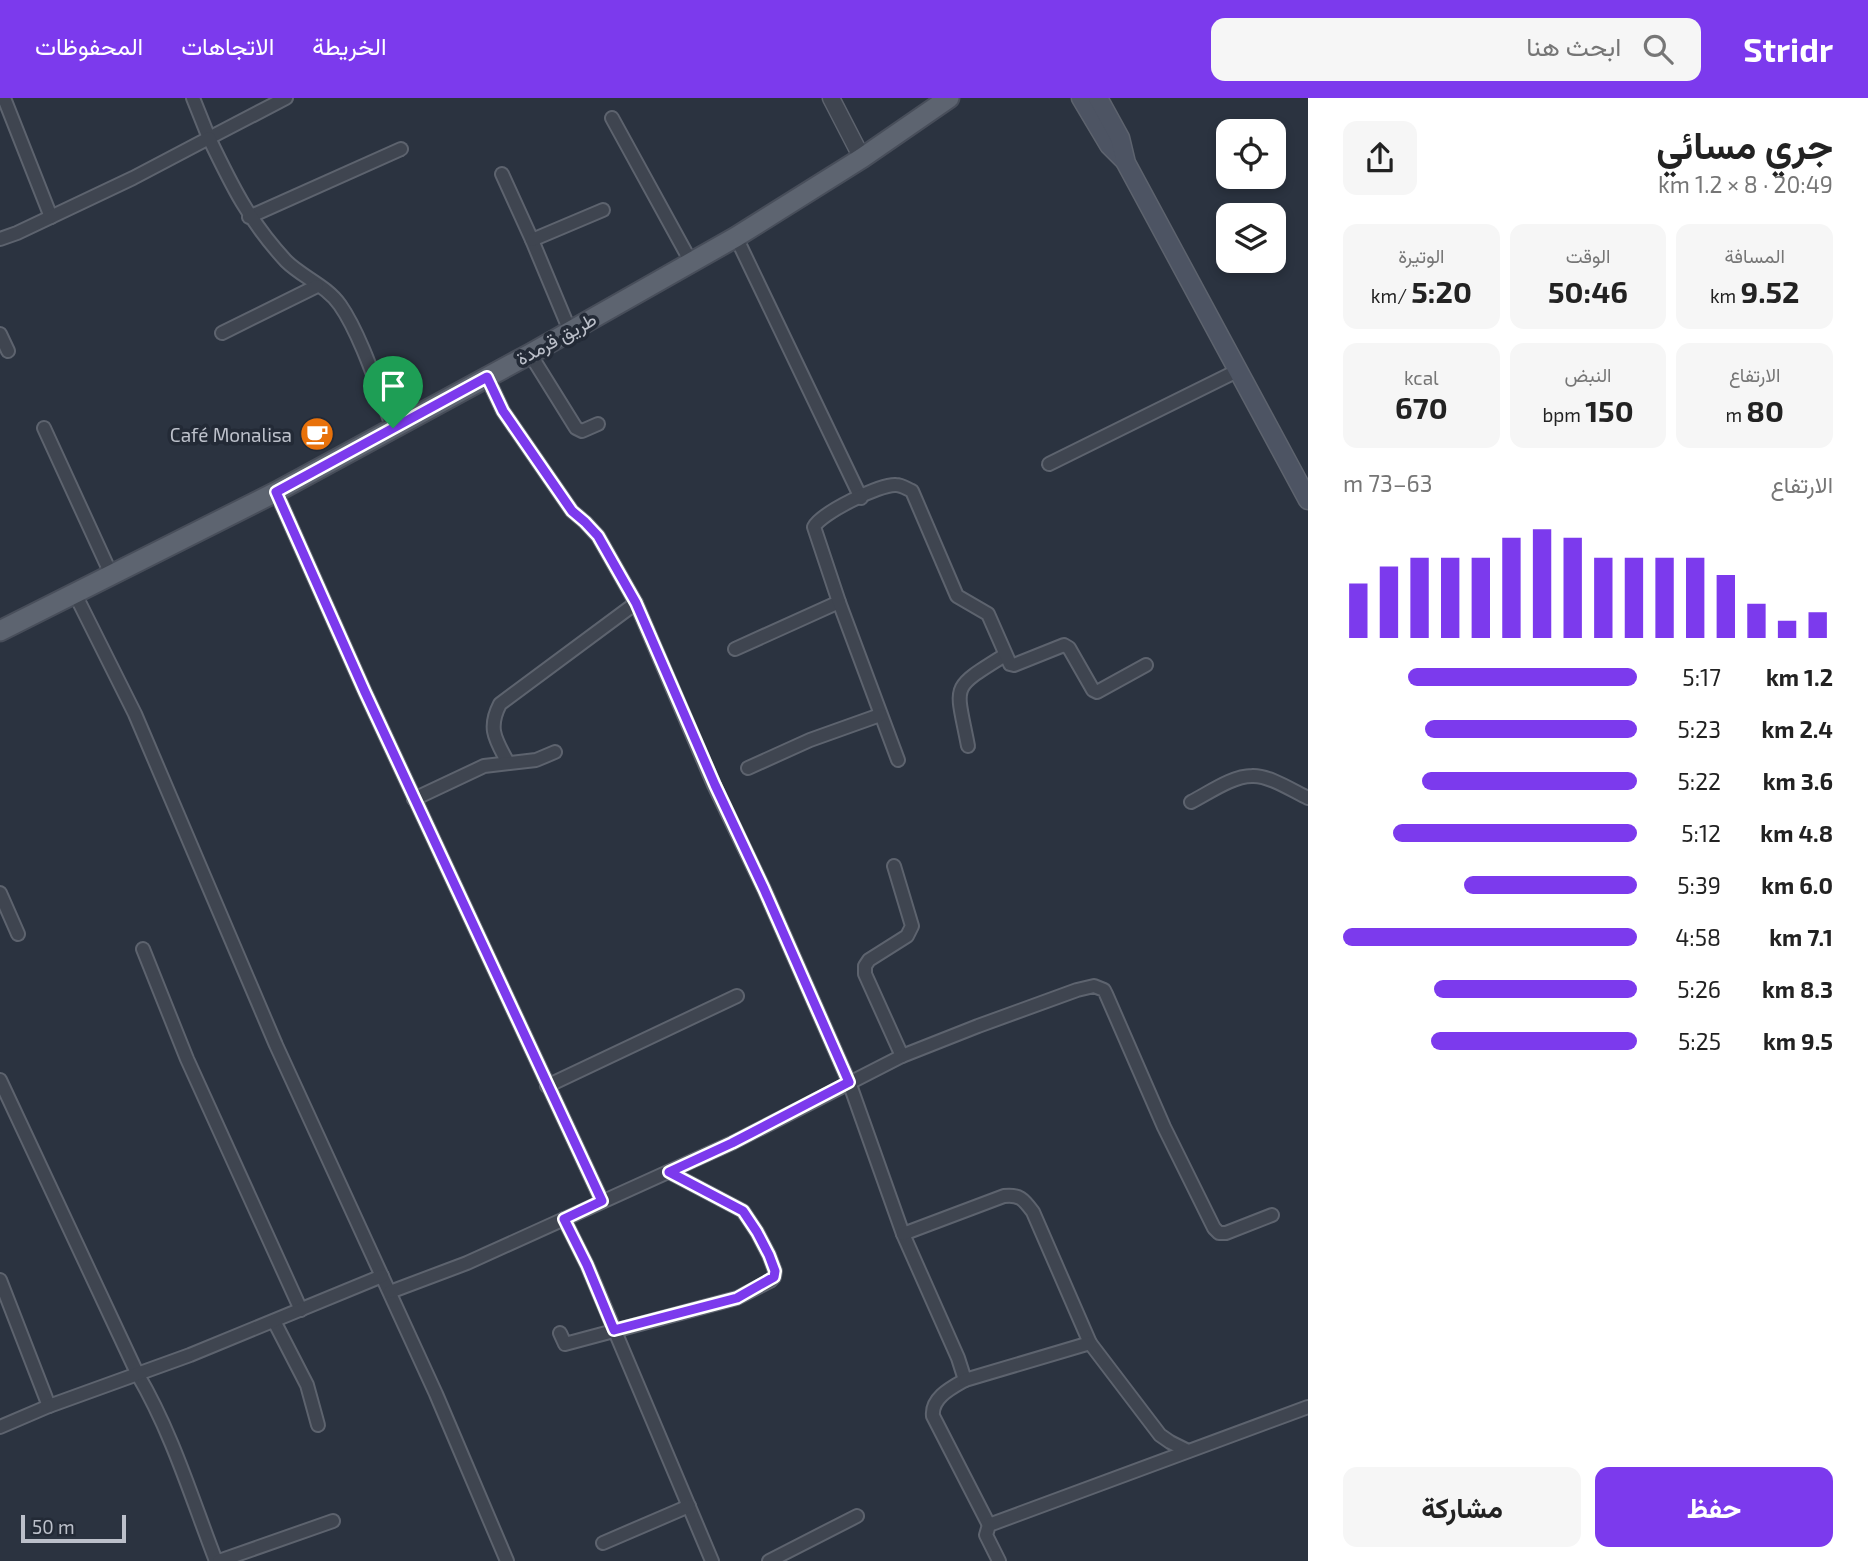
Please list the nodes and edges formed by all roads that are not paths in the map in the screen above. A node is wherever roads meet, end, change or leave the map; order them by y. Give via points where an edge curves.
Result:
1 (4, 98) edge
2 (193, 98) edge
3 (286, 98) edge
4 (831, 98) edge
5 (949, 98) edge
6 (1081, 98) edge
7 (1098, 98) edge
8 (612, 118) dead end
9 (209, 138) junction
10 (401, 149) dead end
11 (862, 158) junction
12 (1126, 163) junction
13 (502, 174) dead end
14 (603, 210) dead end
15 (51, 217) junction
16 (249, 217) junction
17 (736, 237) junction
18 (0, 239) edge
19 (532, 240) junction
20 (691, 262) junction
21 (317, 286) junction
22 (569, 331) junction
23 (222, 332) dead end
24 (0, 334) edge
25 (8, 351) dead end
26 (530, 354) junction
27 (1239, 370) junction
28 (487, 377) junction
29 (598, 424) dead end
30 (44, 428) dead end
31 (393, 428) junction
32 (1049, 464) dead end
33 (276, 492) junction
34 (861, 498) junction
35 (1308, 500) edge
36 (111, 574) junction
37 (74, 592) junction
38 (636, 603) junction
39 (839, 603) junction
40 (0, 631) edge
41 (735, 649) dead end
42 (1004, 655) junction
43 (1146, 665) dead end
44 (880, 715) junction
45 (968, 746) dead end
46 (555, 752) dead end
47 (898, 760) dead end
48 (508, 763) junction
49 (748, 768) dead end
50 (414, 799) junction
51 (1308, 799) edge
52 (1191, 802) dead end
53 (894, 866) dead end
54 (0, 893) edge
55 (19, 934) dead end
56 (143, 949) dead end
57 (737, 996) dead end
58 (902, 1056) junction
59 (0, 1080) edge
60 (849, 1082) junction
61 (548, 1086) junction
62 (669, 1172) junction
63 (602, 1201) junction
64 (1272, 1215) dead end
65 (564, 1219) junction
66 (903, 1234) junction
67 (382, 1276) junction
68 (0, 1280) edge
69 (390, 1292) junction
70 (5, 1306) edge
71 (301, 1310) junction
72 (274, 1321) junction
73 (614, 1330) junction
74 (560, 1333) dead end
75 (1090, 1343) junction
76 (138, 1376) junction
77 (965, 1380) junction
78 (49, 1406) junction
79 (1308, 1407) edge
80 (318, 1425) dead end
81 (0, 1427) edge
82 (1188, 1451) junction
83 (689, 1506) junction
84 (857, 1516) dead end
85 (333, 1521) dead end
86 (989, 1525) junction
87 (603, 1543) dead end
88 (217, 1561) edge
89 (507, 1561) edge
90 (712, 1561) edge
91 (769, 1561) edge
92 (999, 1561) edge

1 - 15 street
2 - 9 street
3 - 9 street
4 - 11 street
5 - 11 main road, طريق قرمدة
6 - 12 main road via 1109,145
7 - 12 main road via 1120,138
8 - 20 street
9 - 15 street
9 - 16 street
10 - 16 street
11 - 17 main road, طريق قرمدة
12 - 27 main road
13 - 19 street
14 - 19 street
15 - 18 street
16 - 21 street via 287,262
17 - 20 main road, طريق قرمدة
17 - 34 street
19 - 22 street
20 - 22 main road, طريق قرمدة
21 - 23 street
21 - 31 street via 344,312
22 - 26 main road, طريق قرمدة
24 - 25 street
26 - 28 main road, طريق قرمدة
26 - 29 street via 576,428 582,432
27 - 32 street
27 - 35 main road
28 - 31 main road, طريق قرمدة
28 - 38 street via 503,411 572,511 598,536
30 - 36 street
31 - 33 main road, طريق قرمدة
33 - 36 main road, طريق قرمدة
33 - 50 street
34 - 39 street via 823,516 814,527
34 - 42 street via 887,486 912,491 957,596 988,614
36 - 37 main road, طريق قرمدة
37 - 40 main road, طريق قرمدة
37 - 67 street via 135,714 276,1045
38 - 48 street via 500,704 493,733
38 - 60 street
39 - 41 street
39 - 44 street
42 - 43 street via 1014,665 1064,645 1097,692
42 - 45 street via 961,685
44 - 47 street
44 - 49 street
46 - 48 street
48 - 50 street via 474,770
50 - 61 street
51 - 52 street via 1251,775
53 - 58 street via 912,926 907,936 869,960 865,974
54 - 55 street
56 - 71 street via 187,1059
57 - 61 street
58 - 60 street
58 - 64 street via 1077,990 1099,987 1214,1228 1226,1233
59 - 76 street
60 - 62 street
60 - 66 street
61 - 63 street
62 - 63 street
62 - 73 street via 743,1211 769,1255 774,1277 737,1298
63 - 65 street
65 - 69 street
65 - 73 street
66 - 75 street via 1004,1196 1024,1199
66 - 77 street
67 - 69 street
67 - 71 street
68 - 70 street
69 - 89 street
70 - 78 street
71 - 72 street
72 - 76 street
72 - 80 street via 307,1385
73 - 74 street via 565,1344
73 - 83 street
75 - 77 street
75 - 82 street via 1160,1435
76 - 78 street
76 - 88 street via 169,1437
77 - 86 street via 939,1397 932,1411
78 - 81 street
79 - 82 street
82 - 86 street
83 - 87 street
83 - 90 street
84 - 91 street
85 - 88 street
86 - 92 street via 986,1535

